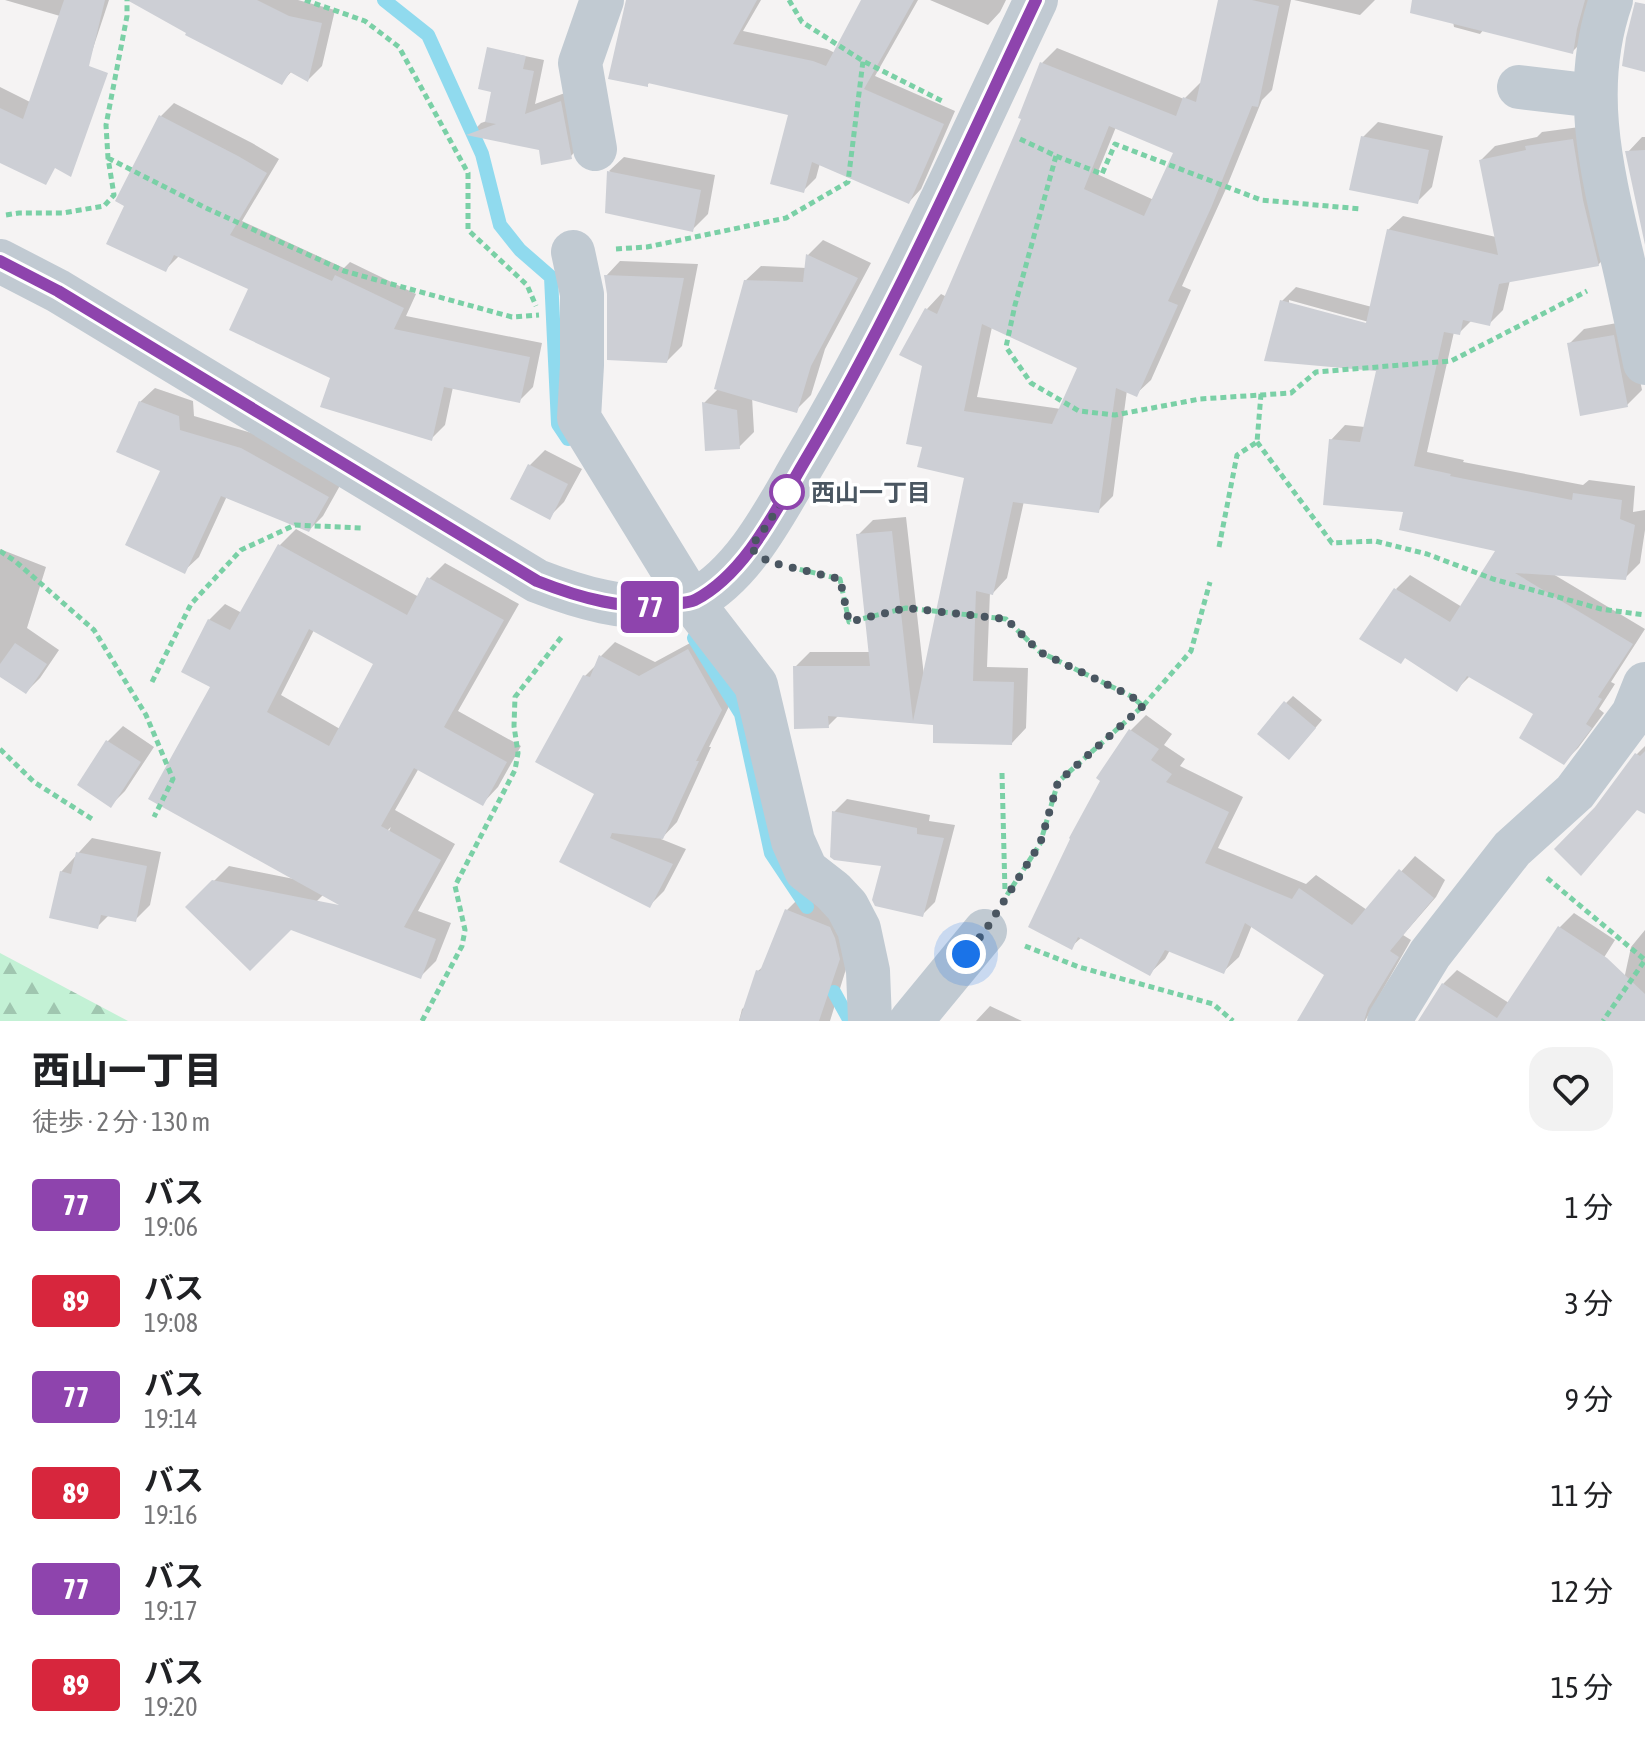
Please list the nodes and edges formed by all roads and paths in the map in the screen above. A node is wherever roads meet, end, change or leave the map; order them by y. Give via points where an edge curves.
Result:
1 (127, 0) edge
2 (305, 0) edge
3 (602, 0) edge
4 (789, 0) edge
5 (1036, 0) edge
6 (1611, 0) edge
7 (863, 61) junction
8 (1519, 87) dead end
9 (1595, 96) junction
10 (979, 120) junction
11 (595, 149) dead end
12 (1056, 156) junction
13 (108, 158) junction
14 (1361, 209) dead end
15 (0, 216) edge
16 (573, 252) joint
17 (0, 261) edge
18 (1625, 271) junction
19 (1645, 363) edge
20 (1261, 394) junction
21 (1257, 442) junction
22 (434, 519) junction
23 (1219, 547) dead end
24 (750, 548) junction
25 (0, 551) edge
26 (1210, 582) dead end
27 (590, 599) junction
28 (692, 602) junction
29 (1645, 615) edge
30 (152, 682) dead end
31 (1645, 684) edge
32 (1143, 706) junction
33 (0, 749) edge
34 (1002, 773) dead end
35 (154, 817) dead end
36 (92, 819) dead end
37 (1512, 849) junction
38 (985, 931) joint
39 (422, 1021) edge
40 (870, 1021) edge
41 (911, 1021) edge
42 (1233, 1021) edge
43 (1389, 1021) edge
44 (1603, 1021) edge

1 - 13 path via 106,125
2 - 13 path via 365,21 399,47 468,173 468,230 527,285 542,315 512,317 344,271
3 - 11 street via 580,63
4 - 7 path via 802,22
5 - 10 street
6 - 9 street via 1598,50
7 - 10 path
7 - 16 path via 848,182 786,218 647,247
8 - 9 street
9 - 18 street via 1599,150
10 - 12 path
10 - 24 street via 833,414
12 - 14 path via 1102,174 1115,144 1261,200
12 - 20 path via 1006,347 1031,383 1079,411 1115,415
13 - 15 path via 114,195 104,206
16 - 28 street via 582,294 579,418
17 - 22 street
18 - 19 street
18 - 20 path via 1451,361 1316,372 1291,393
20 - 21 path
21 - 23 path via 1237,455
21 - 29 path via 1332,543 1375,541 1586,605
22 - 27 street via 537,581
22 - 30 path via 360,528 295,525 241,550 191,604
24 - 28 street via 713,589
24 - 32 path via 769,562 840,579 849,622 906,608 1006,619 1040,652
25 - 35 path via 94,630 146,715 173,779
26 - 32 path via 1191,651
27 - 28 street via 652,607
27 - 39 path via 515,697 515,770 455,886 465,930 462,946
28 - 40 street via 756,685 793,841 806,870 847,906 859,929
31 - 37 street via 1633,714 1575,792
32 - 34 path via 1058,782 1040,844 1005,898
33 - 36 path via 34,782
37 - 43 street via 1430,954
37 - 44 path via 1645,960
38 - 41 street
38 - 42 path via 1079,967 1213,1004

